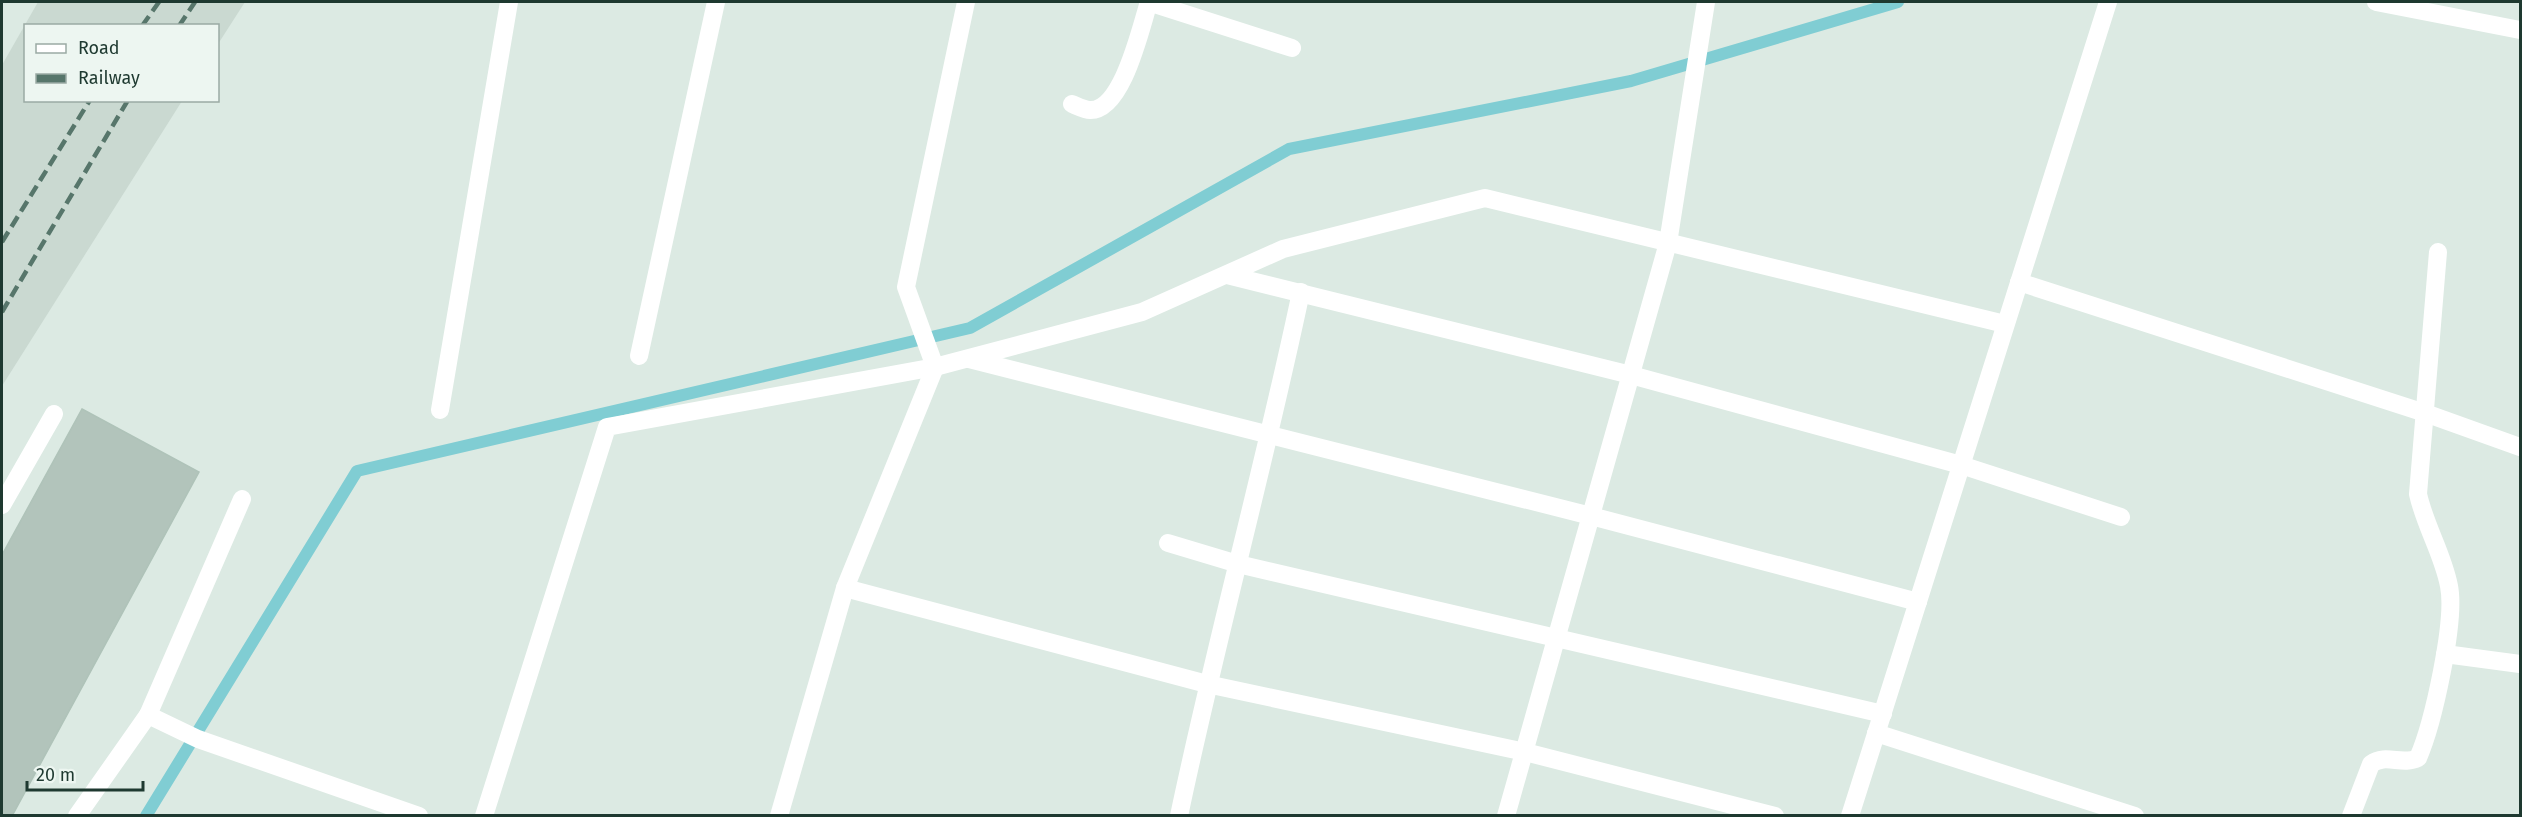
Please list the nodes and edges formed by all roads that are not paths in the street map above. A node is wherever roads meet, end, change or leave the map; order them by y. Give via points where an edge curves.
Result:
1 (509, 2) edge
2 (716, 2) edge
3 (966, 2) edge
4 (1148, 2) edge
5 (1706, 2) edge
6 (2108, 2) edge
7 (2376, 2) edge
8 (2520, 30) edge
9 (1292, 48) dead end
10 (1072, 104) dead end
11 (1668, 243) junction
12 (2438, 252) dead end
13 (1227, 274) junction
14 (2019, 282) junction
15 (1301, 292) junction
16 (2005, 324) junction
17 (639, 356) dead end
18 (967, 358) junction
19 (933, 362) junction
20 (1631, 375) junction
21 (440, 410) dead end
22 (2425, 413) junction
23 (54, 414) dead end
24 (1271, 434) junction
25 (2520, 447) edge
26 (1961, 465) junction
27 (242, 499) dead end
28 (2, 505) edge
29 (1591, 516) junction
30 (2121, 518) dead end
31 (1167, 543) dead end
32 (1238, 564) junction
33 (845, 588) junction
34 (1918, 602) junction
35 (1557, 640) junction
36 (2445, 654) junction
37 (2520, 664) edge
38 (1207, 684) junction
39 (1882, 714) junction
40 (148, 715) junction
41 (1876, 733) junction
42 (1525, 752) junction
43 (77, 816) edge
44 (419, 816) edge
45 (484, 816) edge
46 (779, 816) edge
47 (1179, 816) edge
48 (1506, 816) edge
49 (1775, 816) edge
50 (1850, 816) edge
51 (2135, 816) edge
52 (2351, 816) edge

1 - 21 street
2 - 17 street
3 - 19 street via 906,287
4 - 9 street
4 - 10 street via 1119,88 1103,106 1091,110
5 - 11 street
6 - 14 street
7 - 8 street
11 - 13 street via 1485,198 1283,249
11 - 16 street
11 - 20 street
12 - 22 street
13 - 15 street
13 - 18 street via 1142,312
14 - 16 street
14 - 22 street
15 - 20 street
15 - 24 street
16 - 26 street
18 - 19 street
18 - 24 street
19 - 33 street
19 - 45 street via 607,427
20 - 26 street
20 - 29 street
22 - 25 street
22 - 36 street via 2418,494 2449,586 2451,606
23 - 28 street
24 - 29 street
24 - 32 street
26 - 30 street
26 - 34 street
27 - 40 street
29 - 34 street
29 - 35 street
31 - 32 street
32 - 35 street
32 - 38 street
33 - 38 street
33 - 46 street
34 - 39 street
35 - 39 street
35 - 42 street
36 - 37 street
36 - 52 street via 2418,758 2409,762 2382,758 2371,764
38 - 42 street
38 - 47 street
39 - 41 street
40 - 43 street
40 - 44 street via 192,736
41 - 50 street
41 - 51 street
42 - 48 street
42 - 49 street

